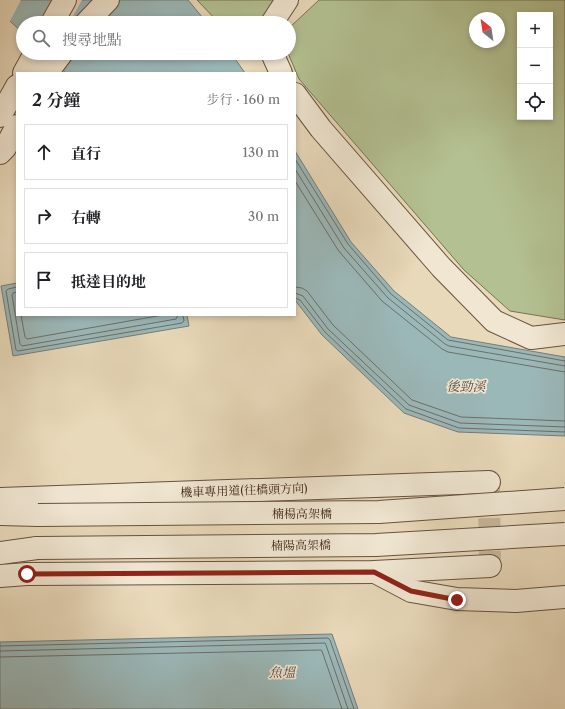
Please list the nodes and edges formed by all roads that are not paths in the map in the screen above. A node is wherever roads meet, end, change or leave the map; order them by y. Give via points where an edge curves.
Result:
1 (65, 0) edge
2 (108, 0) edge
3 (287, 0) edge
4 (56, 16) edge
5 (93, 16) edge
6 (277, 16) edge
7 (275, 60) edge
8 (49, 61) edge
9 (26, 72) edge
10 (281, 72) edge
11 (16, 88) edge
12 (296, 95) edge
13 (0, 116) edge
14 (16, 128) edge
15 (0, 153) edge
16 (565, 334) edge
17 (489, 482) dead end
18 (0, 499) edge
19 (565, 499) edge
20 (0, 514) edge
21 (565, 534) edge
22 (37, 548) junction
23 (0, 550) edge
24 (0, 553) edge
25 (490, 566) dead end
26 (374, 572) junction
27 (0, 576) edge
28 (565, 596) edge

1 - 4 street
2 - 5 street
3 - 6 street
7 - 10 street
8 - 9 street
11 - 13 street
12 - 16 street via 436,261 494,321 531,338
14 - 15 street
17 - 18 street, 機車專用道(往橋頭方向)
19 - 20 street, 楠楊高架橋, bridge via 379,512
21 - 22 street, 楠陽高架橋, bridge via 376,545
22 - 23 street
22 - 24 street
25 - 26 street
26 - 27 street
26 - 28 street via 411,591 457,600 516,601

